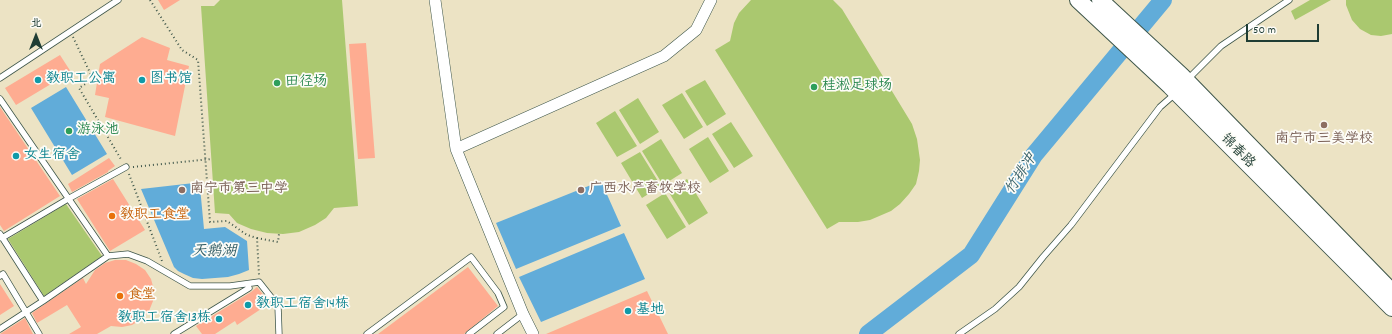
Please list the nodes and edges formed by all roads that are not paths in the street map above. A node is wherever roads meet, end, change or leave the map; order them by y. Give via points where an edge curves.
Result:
1 (118, 0) edge
2 (435, 0) edge
3 (711, 0) edge
4 (1078, 0) edge
5 (1100, 0) edge
6 (1289, 0) edge
7 (0, 78) edge
8 (1179, 84) junction
9 (0, 99) edge
10 (456, 149) junction
11 (126, 167) road end
12 (68, 199) junction
13 (1, 236) edge
14 (108, 256) junction
15 (0, 276) edge
16 (249, 288) dead end
17 (1392, 292) edge
18 (43, 301) junction
19 (1392, 308) edge
20 (26, 312) junction
21 (523, 314) junction
22 (0, 329) edge
23 (39, 334) edge
24 (174, 334) edge
25 (279, 334) edge
26 (367, 334) edge
27 (469, 334) edge
28 (497, 334) edge
29 (533, 334) edge
30 (959, 334) edge

1 - 7 lane
2 - 10 street
3 - 10 street via 696,30 664,56
4 - 8 main road, 锦春路
5 - 8 main road, 锦春路
6 - 8 lane via 1221,46
8 - 17 main road, 锦春路
8 - 19 main road, 锦春路
8 - 30 lane via 1071,225 1019,287 995,309
9 - 12 lane
10 - 21 street
11 - 12 lane
12 - 13 lane
12 - 14 lane
13 - 18 lane
14 - 18 lane
14 - 25 lane via 128,254 147,261 190,286 230,286 259,282 278,306
15 - 20 lane via 3,274
16 - 24 lane
18 - 20 lane
20 - 22 lane
20 - 23 lane
21 - 28 lane
21 - 29 street
26 - 27 lane via 471,257 498,293 504,307

